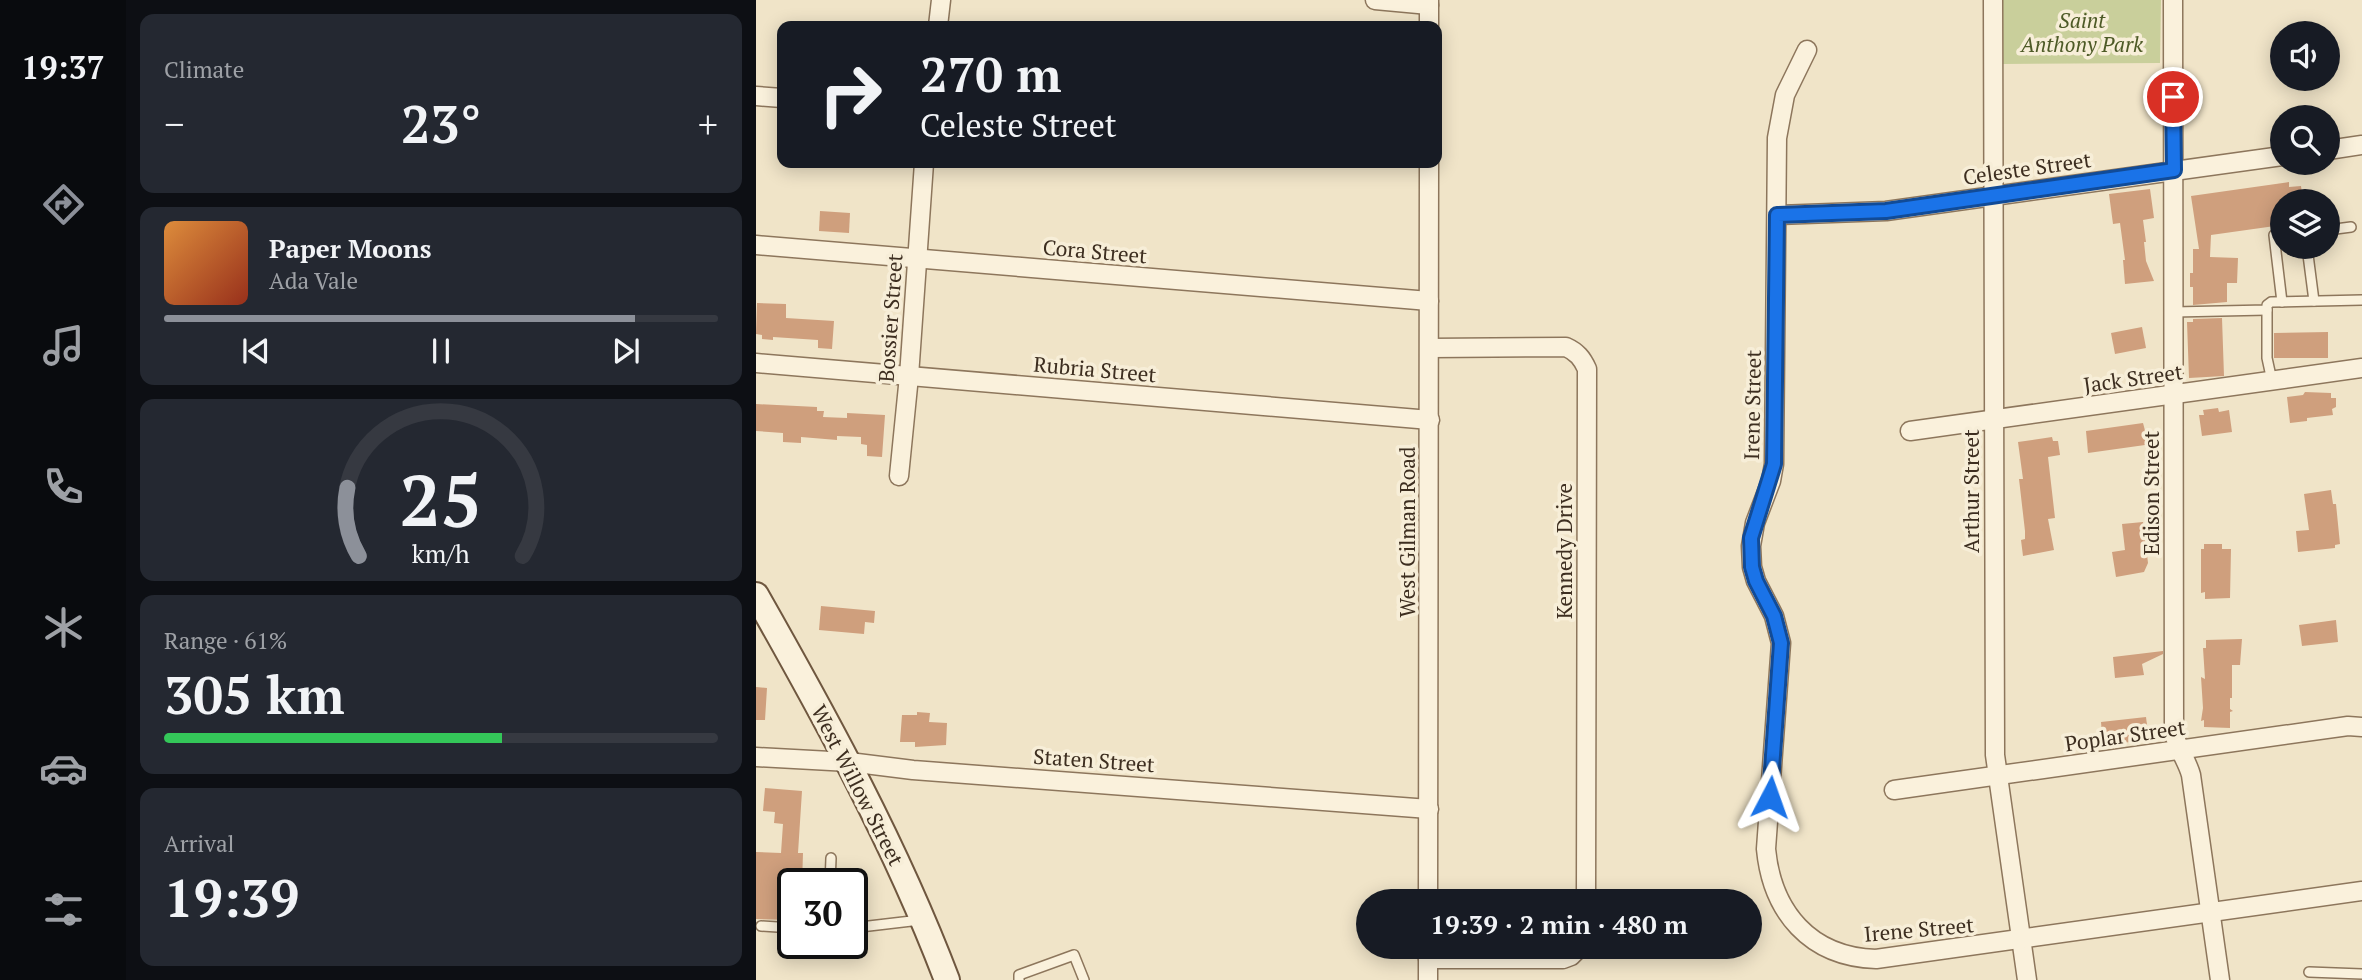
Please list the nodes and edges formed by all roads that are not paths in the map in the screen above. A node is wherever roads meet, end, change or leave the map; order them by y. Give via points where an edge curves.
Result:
1 (941, 0) edge
2 (1375, 0) edge
3 (1993, 0) edge
4 (2173, 0) edge
5 (1429, 2) edge
6 (939, 21) edge
7 (1429, 21) edge
8 (1807, 50) dead end
9 (756, 96) edge
10 (777, 98) edge
11 (2362, 145) edge
12 (2340, 148) edge
13 (2270, 158) edge
14 (924, 168) edge
15 (1429, 168) edge
16 (2174, 170) junction
17 (1994, 196) junction
18 (1777, 215) junction
19 (2351, 227) dead end
20 (2340, 228) edge
21 (756, 245) edge
22 (917, 258) junction
23 (2277, 259) edge
24 (2308, 259) edge
25 (2362, 300) edge
26 (1429, 301) junction
27 (2314, 301) junction
28 (2283, 302) junction
29 (2267, 310) junction
30 (2174, 312) junction
31 (1430, 348) junction
32 (756, 363) edge
33 (2362, 368) edge
34 (909, 376) junction
35 (2272, 381) junction
36 (2174, 396) junction
37 (1430, 420) junction
38 (1994, 420) junction
39 (1910, 431) dead end
40 (899, 475) dead end
41 (756, 595) edge
42 (2362, 727) edge
43 (2180, 750) junction
44 (756, 757) edge
45 (849, 762) junction
46 (1998, 776) junction
47 (1894, 790) dead end
48 (1429, 808) junction
49 (831, 858) dead end
50 (831, 868) edge
51 (1429, 889) edge
52 (1586, 889) edge
53 (2362, 891) edge
54 (2210, 913) junction
55 (922, 920) junction
56 (761, 926) dead end
57 (868, 926) edge
58 (777, 927) edge
59 (2021, 940) junction
60 (1428, 959) edge
61 (2309, 972) dead end
62 (2362, 974) edge
63 (947, 980) edge
64 (1019, 980) edge
65 (1084, 980) edge
66 (1428, 980) edge
67 (2027, 980) edge
68 (2220, 980) edge

1 - 6 street
2 - 5 street
3 - 17 street, Arthur Street
4 - 16 street, Edison Street
5 - 7 street
8 - 18 street, Irene Street via 1780,114
9 - 10 street
11 - 12 street
13 - 16 street, Celeste Street
14 - 22 street, Bossier Street
15 - 26 street, West Gilman Road
16 - 17 street, Celeste Street
16 - 30 street, Edison Street
17 - 18 street, Celeste Street via 1886,211
17 - 38 street, Arthur Street
18 - 59 street, Irene Street via 1774,464 1751,538 1756,581 1774,616 1781,643 1766,849 1771,882 1799,928 1846,956 1901,958
19 - 20 lane
21 - 22 street, Cora Street
22 - 26 street, Cora Street
22 - 34 street, Bossier Street
23 - 28 lane
24 - 27 lane
25 - 27 lane
26 - 31 street, West Gilman Road
27 - 28 lane
28 - 29 lane via 2271,302
29 - 30 lane
29 - 35 lane
30 - 36 street, Edison Street
31 - 37 street, West Gilman Road
31 - 52 street, Kennedy Drive via 1566,347 1576,352 1587,369
32 - 34 street, Rubria Street
33 - 35 street, Jack Street
34 - 37 street, Rubria Street
34 - 40 street, Bossier Street
35 - 36 street, Jack Street
36 - 38 street, Jack Street
36 - 43 street, Edison Street via 2174,733
37 - 48 street, West Gilman Road
38 - 39 street, Jack Street
38 - 46 street, Arthur Street
41 - 45 main road, West Willow Street
42 - 43 street, Poplar Street
43 - 46 street, Poplar Street
43 - 54 street, Edison Street via 2191,775
44 - 45 street, Staten Street
45 - 48 street, Staten Street
45 - 55 main road, West Willow Street
46 - 47 street, Poplar Street
46 - 59 street, Arthur Street
48 - 51 street, West Gilman Road
49 - 50 lane
53 - 54 street, Irene Street
54 - 59 street, Irene Street
54 - 68 street, Edison Street
55 - 57 lane
55 - 63 main road, West Willow Street
56 - 58 lane
59 - 67 street, Arthur Street
60 - 66 street
61 - 62 lane
64 - 65 lane via 1019,975 1074,955

